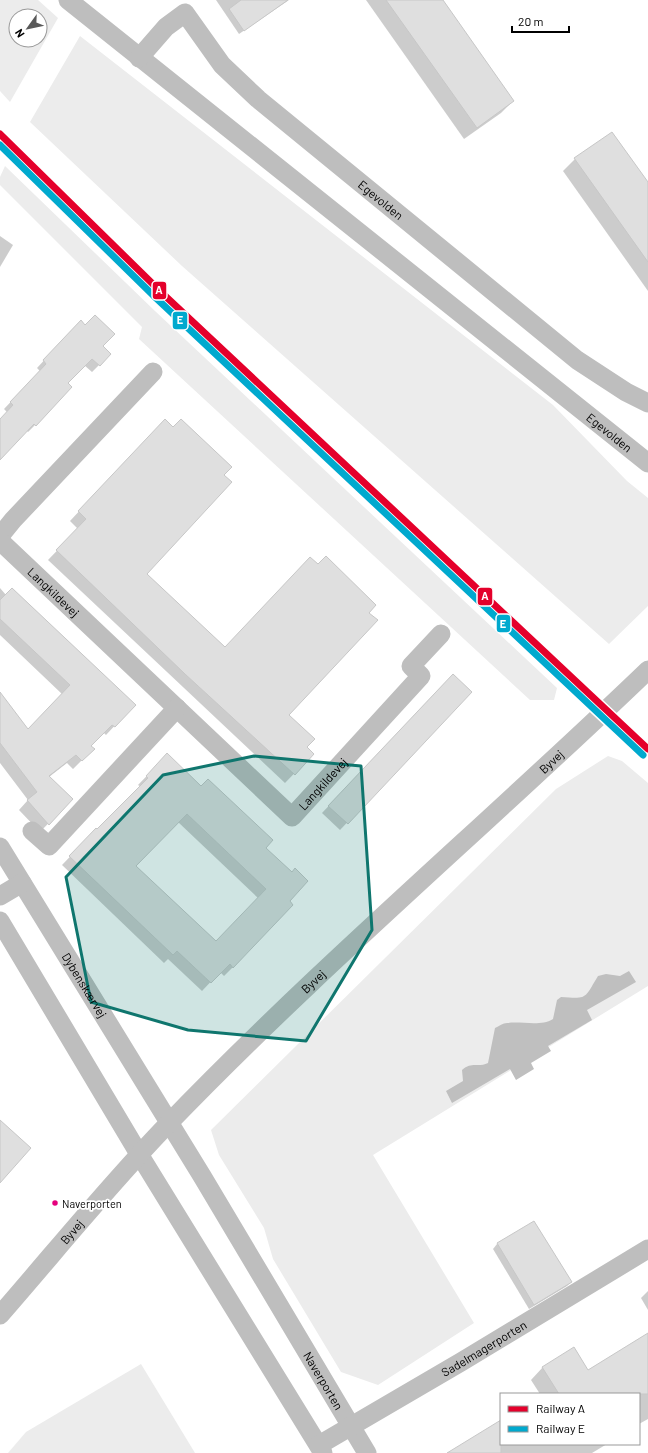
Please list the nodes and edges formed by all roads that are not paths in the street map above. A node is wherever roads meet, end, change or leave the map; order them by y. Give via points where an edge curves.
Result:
1 (68, 0) edge
2 (139, 58) junction
3 (153, 372) dead end
4 (648, 403) edge
5 (648, 464) edge
6 (0, 536) edge
7 (0, 541) edge
8 (441, 634) dead end
9 (648, 670) edge
10 (176, 708) junction
11 (32, 831) dead end
12 (1, 852) edge
13 (22, 883) junction
14 (0, 896) edge
15 (0, 921) edge
16 (168, 1123) junction
17 (139, 1154) junction
18 (648, 1249) edge
19 (0, 1315) edge
20 (351, 1426) junction
21 (321, 1449) edge
22 (367, 1453) edge

1 - 2 street, Egevolden
2 - 4 street, Egevolden via 166,27 185,13 222,65 258,99 577,360
2 - 5 street, Egevolden
3 - 6 street
7 - 10 street, Langkildevej
8 - 10 street, Langkildevej via 411,666 421,676 292,817
9 - 16 street, Byvej via 310,983
10 - 11 street via 49,846
12 - 13 street, Dybenskærvej
13 - 14 street
13 - 16 street, Dybenskærvej
15 - 17 street
16 - 17 street, Byvej
16 - 20 street, Naverporten
17 - 19 street, Byvej
17 - 21 street
18 - 20 street, Sadelmagerporten
20 - 21 street, Sadelmagerporten
20 - 22 street, Naverporten

